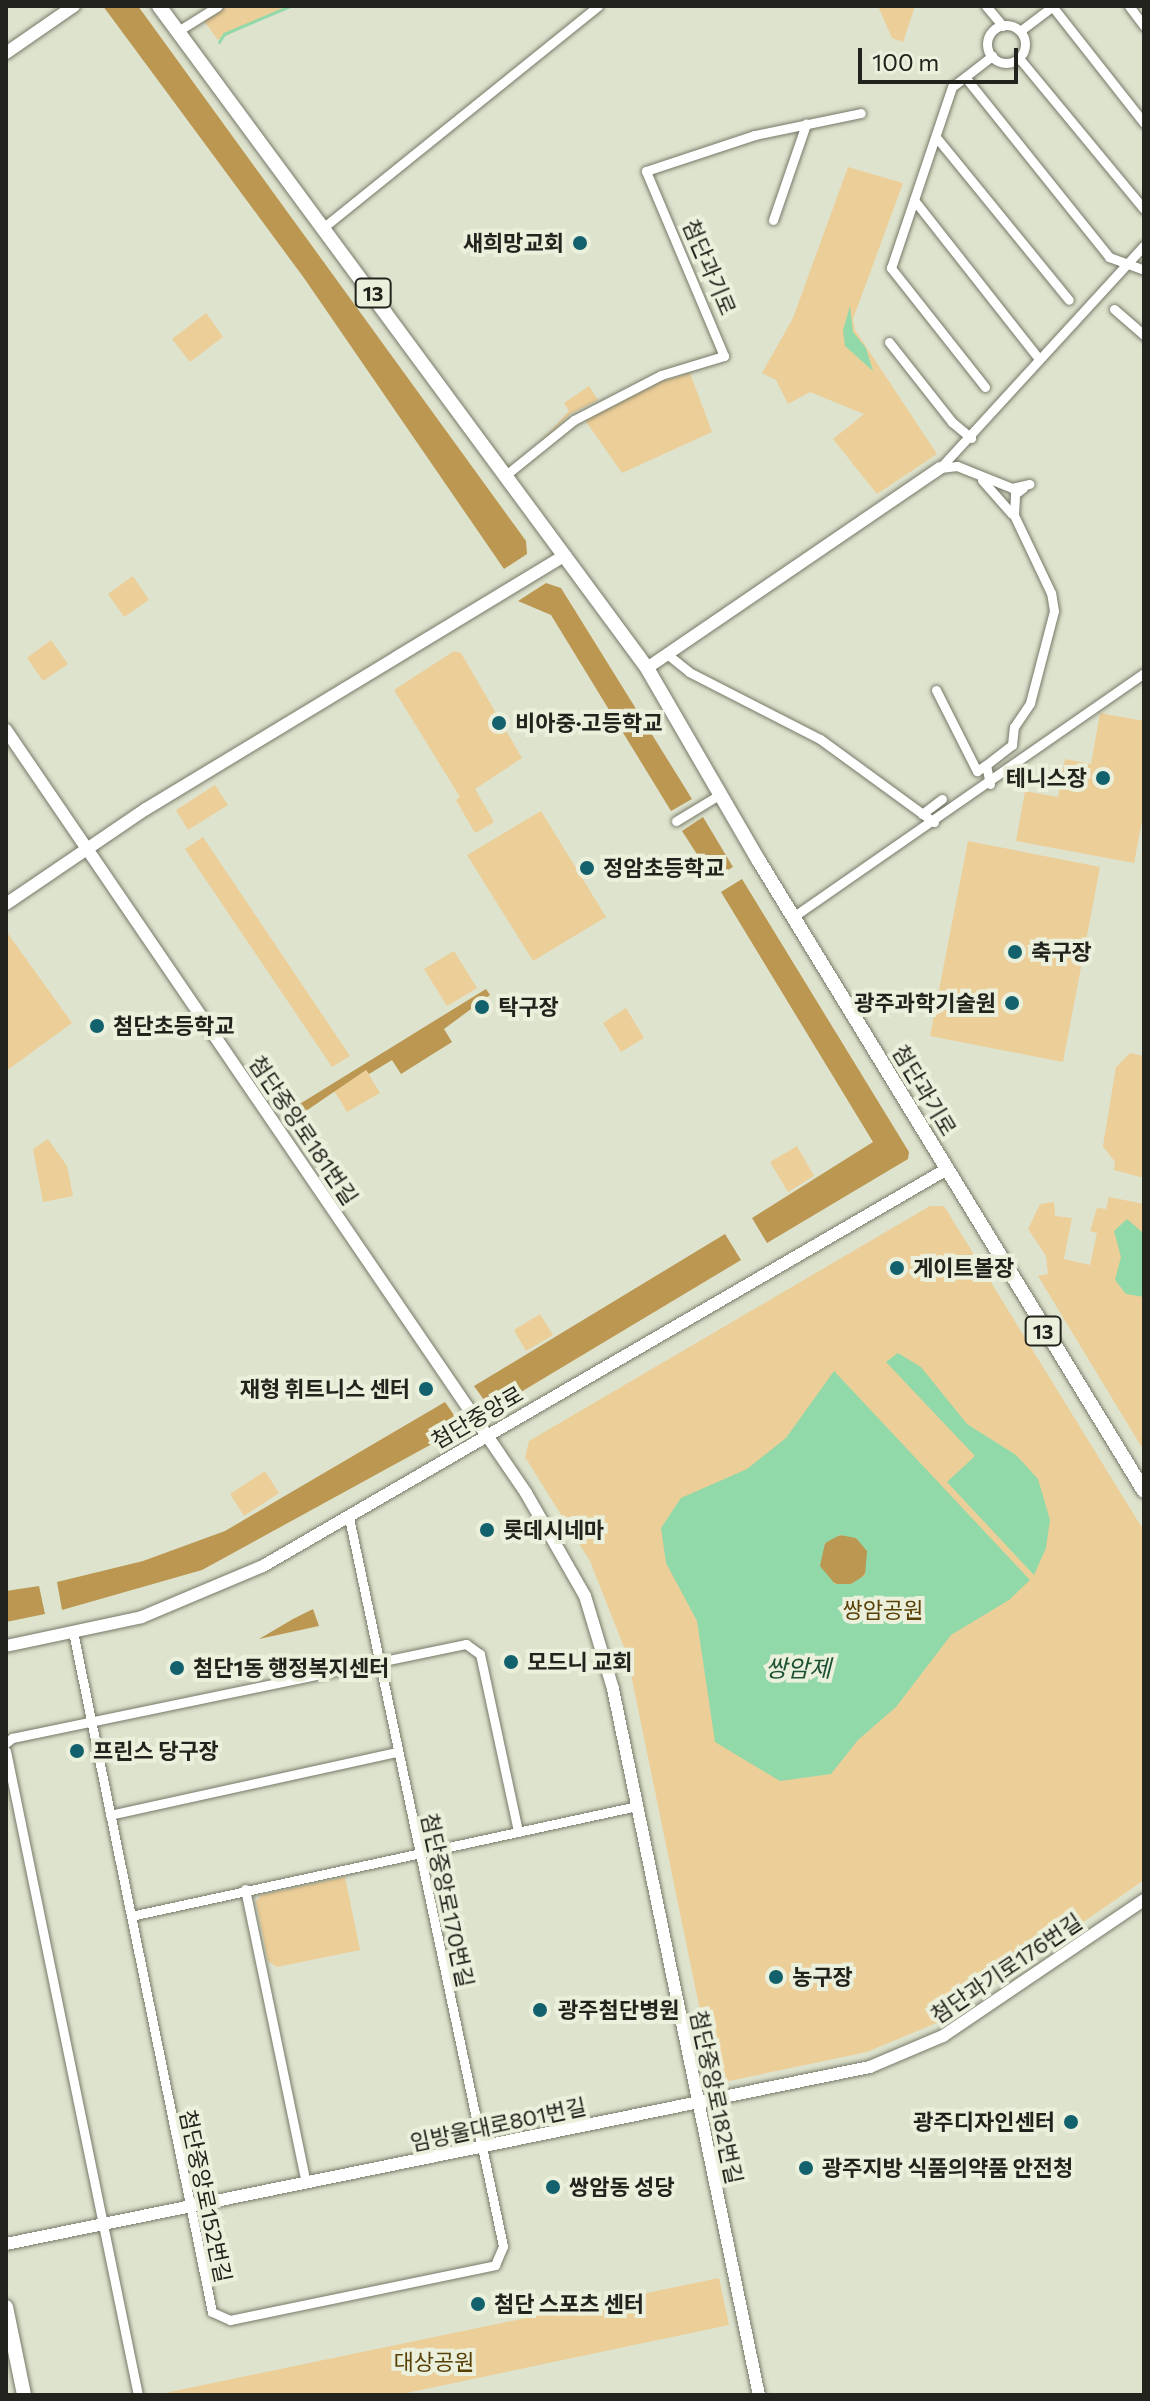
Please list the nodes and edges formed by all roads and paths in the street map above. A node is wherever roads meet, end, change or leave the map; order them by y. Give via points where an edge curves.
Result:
1 (74, 6) edge
2 (159, 6) edge
3 (218, 6) edge
4 (598, 6) edge
5 (986, 6) edge
6 (1053, 6) edge
7 (1129, 6) edge
8 (1003, 26) junction
9 (1144, 26) edge
10 (178, 31) junction
11 (1020, 31) junction
12 (6, 53) edge
13 (992, 56) junction
14 (1019, 58) junction
15 (965, 77) junction
16 (861, 113) dead end
17 (1144, 123) edge
18 (806, 124) junction
19 (936, 137) junction
20 (914, 200) junction
21 (1144, 209) edge
22 (773, 220) dead end
23 (324, 227) junction
24 (1144, 245) edge
25 (1126, 265) junction
26 (1144, 270) edge
27 (1069, 300) dead end
28 (1114, 309) dead end
29 (1144, 335) edge
30 (889, 342) dead end
31 (1039, 359) junction
32 (985, 387) dead end
33 (971, 438) junction
34 (940, 468) junction
35 (507, 474) junction
36 (977, 476) junction
37 (1015, 520) junction
38 (565, 555) junction
39 (667, 654) junction
40 (647, 668) junction
41 (1144, 673) edge
42 (936, 690) dead end
43 (6, 730) edge
44 (986, 765) junction
45 (990, 784) junction
46 (719, 795) junction
47 (942, 799) dead end
48 (922, 814) junction
49 (676, 821) dead end
50 (934, 822) junction
51 (86, 849) junction
52 (6, 904) edge
53 (793, 917) junction
54 (947, 1169) junction
55 (486, 1435) junction
56 (1144, 1491) edge
57 (349, 1518) junction
58 (73, 1632) junction
59 (6, 1646) edge
60 (379, 1661) junction
61 (91, 1723) junction
62 (6, 1743) edge
63 (6, 1751) edge
64 (397, 1752) junction
65 (637, 1806) junction
66 (110, 1815) junction
67 (518, 1832) junction
68 (419, 1853) junction
69 (245, 1889) junction
70 (1144, 1900) edge
71 (131, 1916) junction
72 (698, 2102) junction
73 (482, 2146) junction
74 (306, 2183) junction
75 (189, 2208) junction
76 (102, 2225) junction
77 (6, 2244) edge
78 (6, 2307) edge
79 (24, 2395) edge
80 (138, 2395) edge
81 (759, 2395) edge

1 - 12 street
2 - 10 main road, 첨단과기로 / 13
3 - 10 street
4 - 23 street
5 - 8 street
6 - 11 street
6 - 17 street
7 - 9 street
8 - 11 street
8 - 13 street via 989,38
10 - 23 main road, 첨단과기로 / 13
11 - 14 street via 1025,48
13 - 14 street via 1008,63
13 - 15 street
14 - 21 street
15 - 19 street via 952,87
15 - 25 street via 1109,257
16 - 18 street, 첨단과기로
18 - 22 street
18 - 35 street, 첨단과기로 via 646,171 724,356 661,375 574,420
19 - 20 street
19 - 27 street
20 - 31 street
20 - 32 street via 891,268
23 - 35 main road, 첨단과기로 / 13
24 - 25 street
25 - 26 street
25 - 31 street
28 - 29 street
30 - 33 street via 952,422
31 - 33 street
33 - 34 street
34 - 36 street via 957,466
34 - 39 street
35 - 38 main road, 첨단과기로 / 13
36 - 37 street
36 - 37 street via 1026,486 1013,499
37 - 44 street via 1051,593 1054,611 1030,703 1014,727 1012,745
38 - 40 main road, 첨단과기로 / 13
38 - 51 street
39 - 40 street
39 - 48 street via 689,672 820,739
40 - 46 main road, 첨단과기로 / 13
41 - 45 street
42 - 44 street via 977,771
43 - 51 street, 첨단중앙로181번길
44 - 45 street
45 - 50 street
46 - 49 street
46 - 53 main road, 첨단과기로 / 13
47 - 48 street
48 - 50 street
50 - 53 street
51 - 52 street
51 - 55 street, 첨단중앙로181번길
53 - 54 main road, 첨단과기로 / 13
54 - 55 street, 첨단중앙로
54 - 56 main road, 첨단과기로 / 13
55 - 57 street, 첨단중앙로
55 - 65 street, 첨단중앙로182번길 via 553,1536 585,1596 606,1662
57 - 58 street, 첨단중앙로 via 207,1593 142,1617
57 - 60 street, 첨단중앙로170번길
58 - 59 street, 첨단중앙로
58 - 61 street, 첨단중앙로152번길
60 - 61 street
60 - 64 street, 첨단중앙로170번길
60 - 67 street via 466,1644 480,1654
61 - 62 street
61 - 66 street, 첨단중앙로152번길
63 - 76 street
64 - 66 street
64 - 68 street, 첨단중앙로170번길
65 - 67 street
65 - 72 street, 첨단중앙로182번길
66 - 71 street, 첨단중앙로152번길
67 - 68 street
68 - 69 street
68 - 73 street, 첨단중앙로170번길
69 - 71 street
69 - 74 street
70 - 72 street, 첨단과기로176번길 via 943,2036 870,2067
71 - 75 street, 첨단중앙로152번길
72 - 73 street, 임방울대로801번길
72 - 81 street, 첨단중앙로182번길
73 - 74 street, 임방울대로801번길
73 - 75 street, 첨단중앙로152번길 via 504,2252 495,2265 224,2319 212,2312
74 - 75 street, 임방울대로801번길
75 - 76 street, 임방울대로801번길
76 - 77 street, 임방울대로801번길
76 - 80 street
78 - 79 main road

